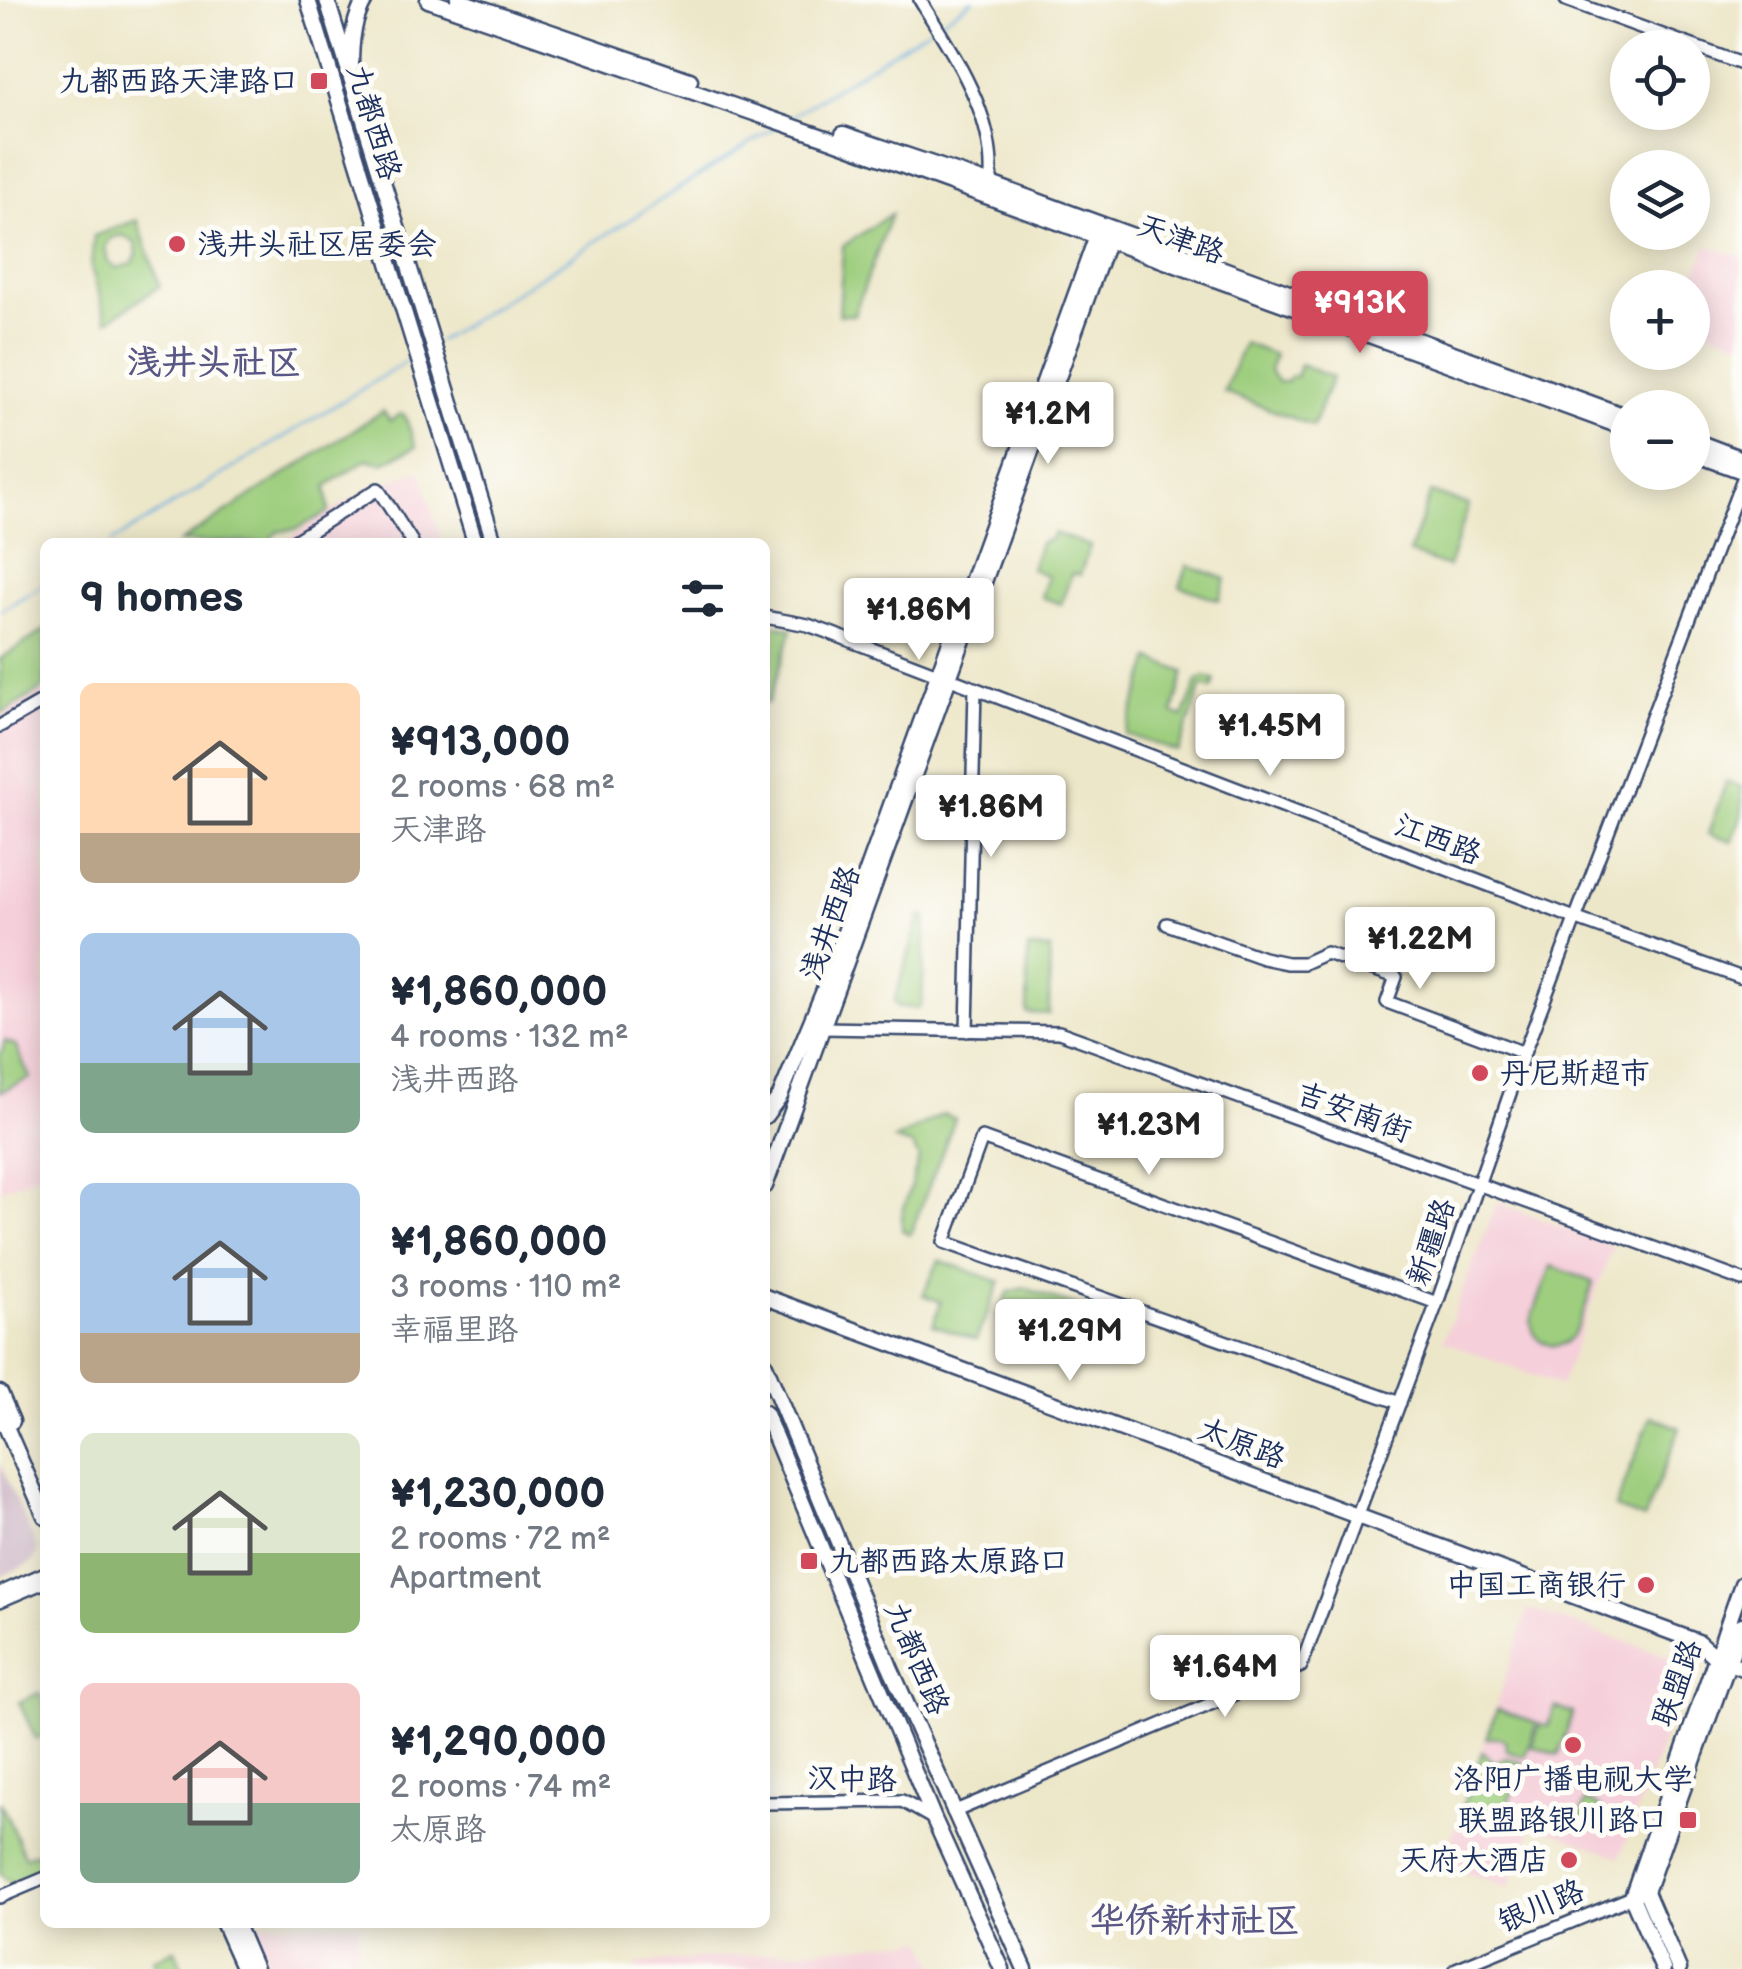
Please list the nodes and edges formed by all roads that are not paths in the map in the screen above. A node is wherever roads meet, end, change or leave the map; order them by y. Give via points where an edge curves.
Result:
1 (308, 0) edge
2 (327, 0) edge
3 (365, 0) edge
4 (428, 0) edge
5 (458, 0) edge
6 (1566, 0) edge
7 (923, 5) edge
8 (1742, 64) edge
9 (352, 86) junction
10 (735, 101) junction
11 (989, 190) junction
12 (1104, 233) junction
13 (1610, 410) edge
14 (1610, 422) edge
15 (1710, 446) edge
16 (1742, 458) edge
17 (1710, 460) edge
18 (1742, 472) edge
19 (1742, 482) edge
20 (299, 538) edge
21 (409, 538) edge
22 (475, 538) edge
23 (493, 538) edge
24 (770, 617) edge
25 (944, 676) junction
26 (975, 688) junction
27 (40, 703) edge
28 (0, 726) edge
29 (1577, 919) junction
30 (1167, 924) dead end
31 (1742, 978) edge
32 (822, 1028) junction
33 (967, 1031) junction
34 (1524, 1054) junction
35 (770, 1109) edge
36 (770, 1172) edge
37 (1478, 1183) junction
38 (1742, 1280) edge
39 (770, 1300) edge
40 (1437, 1303) junction
41 (770, 1377) edge
42 (0, 1393) edge
43 (1400, 1403) junction
44 (0, 1413) edge
45 (770, 1425) edge
46 (40, 1483) edge
47 (40, 1505) edge
48 (1358, 1516) junction
49 (40, 1575) edge
50 (40, 1584) edge
51 (1742, 1584) edge
52 (0, 1593) edge
53 (0, 1601) edge
54 (1742, 1625) edge
55 (1698, 1642) junction
56 (1733, 1643) edge
57 (1729, 1663) edge
58 (770, 1803) edge
59 (953, 1812) junction
60 (934, 1819) junction
61 (40, 1880) edge
62 (1639, 1894) junction
63 (0, 1897) edge
64 (226, 1928) edge
65 (237, 1928) edge
66 (244, 1969) edge
67 (255, 1969) edge
68 (1002, 1969) edge
69 (1026, 1969) edge
70 (1456, 1969) edge
71 (1663, 1969) edge
72 (1680, 1969) edge

1 - 22 main road, 九都西路
2 - 9 main road, 九都西路
3 - 9 main road via 351,44
4 - 10 main road
5 - 10 main road
6 - 8 street
7 - 11 street via 984,120
9 - 23 main road, 九都西路
10 - 11 main road, 天津路
10 - 11 main road, 天津路
11 - 12 main road, 天津路
12 - 13 main road, 天津路
12 - 14 main road, 天津路
12 - 25 main road, 浅井西路
15 - 16 main road
17 - 18 main road
19 - 29 street, 新疆路
20 - 21 street via 378,489
24 - 25 street, 江西路
25 - 26 street, 江西路
25 - 32 main road, 浅井西路
25 - 35 main road, 浅井西路 via 823,992
26 - 29 street, 江西路
26 - 33 street
27 - 28 street
29 - 31 street, 江西路
29 - 34 street, 新疆路
30 - 34 street via 1263,958 1304,964 1326,953 1396,977 1387,1002
32 - 33 street, 吉安南街
32 - 36 main road, 浅井西路
33 - 37 street, 吉安南街 via 1059,1032
34 - 37 street, 新疆路
37 - 38 street, 吉安南街
37 - 40 street, 新疆路
39 - 48 main road, 太原路
40 - 43 street, 新疆路
40 - 43 street via 982,1138 944,1242
41 - 59 main road, 九都西路
42 - 46 main road
43 - 48 street, 新疆路
44 - 47 main road
45 - 60 main road, 九都西路
48 - 55 main road, 太原路
48 - 59 street, 新疆路 via 1301,1666
49 - 52 street
50 - 53 street
51 - 56 main road, 联盟路
54 - 56 main road, 联盟路
55 - 56 main road, 太原路
55 - 57 main road, 太原路
56 - 57 main road, 联盟路
57 - 62 main road, 联盟路
58 - 60 street, 汉中路 via 902,1801
59 - 69 main road, 九都西路
60 - 68 main road, 九都西路
61 - 63 street
62 - 70 street, 银川路
62 - 71 main road
62 - 72 main road
64 - 66 main road
65 - 67 main road

